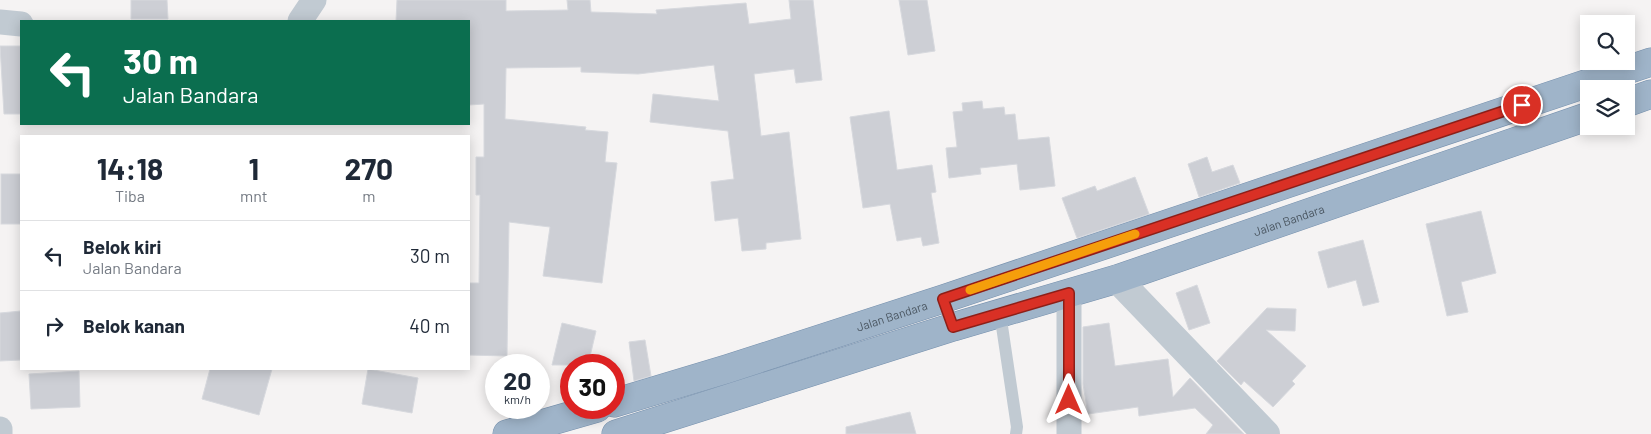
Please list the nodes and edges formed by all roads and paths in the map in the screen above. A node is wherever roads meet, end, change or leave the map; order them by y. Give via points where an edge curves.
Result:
1 (314, 0) edge
2 (301, 20) edge
3 (0, 22) edge
4 (20, 24) edge
5 (1651, 62) edge
6 (1651, 94) edge
7 (1635, 100) edge
8 (1580, 119) edge
9 (1264, 191) junction
10 (1279, 222) junction
11 (1117, 279) junction
12 (1069, 293) junction
13 (943, 299) junction
14 (1000, 313) junction
15 (953, 327) junction
16 (625, 400) edge
17 (560, 419) edge
18 (0, 430) edge
19 (0, 434) edge
20 (507, 434) edge
21 (616, 434) edge
22 (1016, 434) edge
23 (1068, 434) edge
24 (1266, 434) edge

1 - 2 street
3 - 4 street
5 - 9 highway, Jalan Bandara
6 - 7 highway
8 - 10 highway, Jalan Bandara
9 - 10 highway
9 - 13 highway, Jalan Bandara
10 - 11 highway, Jalan Bandara
11 - 12 highway, Jalan Bandara
11 - 24 street
12 - 14 highway, Jalan Bandara
12 - 23 street
13 - 15 highway
13 - 16 highway, Jalan Bandara
14 - 15 highway, Jalan Bandara
14 - 22 lane
15 - 21 highway, Jalan Bandara
17 - 20 highway
18 - 19 street

